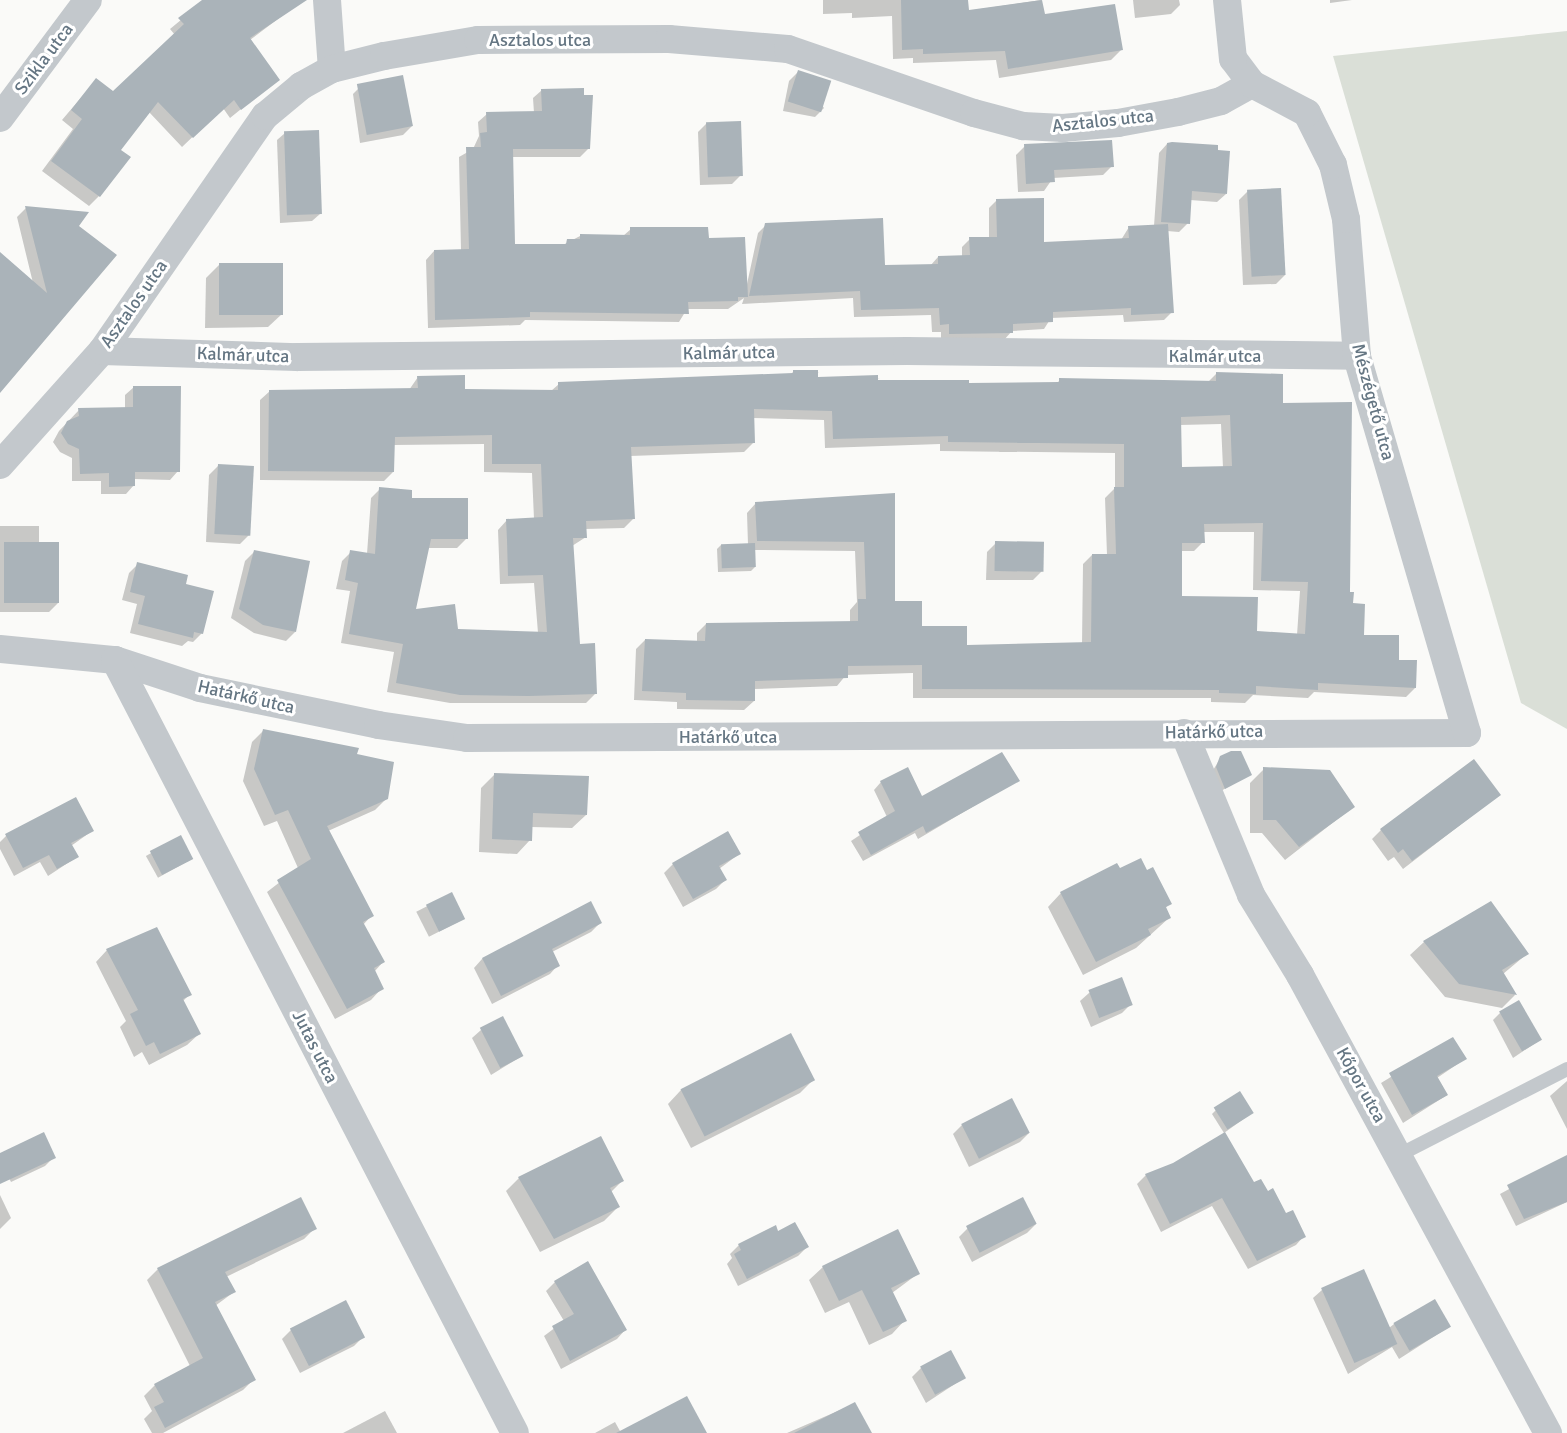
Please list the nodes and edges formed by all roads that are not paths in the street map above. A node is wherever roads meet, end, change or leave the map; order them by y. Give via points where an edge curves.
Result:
1 (88, 0) edge
2 (327, 0) edge
3 (1227, 0) edge
4 (333, 69) junction
5 (1252, 84) junction
6 (0, 118) edge
7 (102, 351) junction
8 (1357, 356) junction
9 (0, 465) edge
10 (0, 649) edge
11 (116, 660) junction
12 (1184, 733) junction
13 (1467, 733) joint
14 (1567, 1069) edge
15 (1399, 1155) junction
16 (515, 1433) edge
17 (1548, 1433) edge

1 - 6 street, Szikla utca
2 - 4 street
3 - 5 street, Mészégető utca via 1233,59
4 - 5 street, Asztalos utca via 478,40 669,39 788,49 974,113 1023,126 1063,128 1178,112 1221,101
4 - 7 street, Asztalos utca via 301,86 265,116
5 - 8 street, Mészégető utca via 1307,113 1333,165 1346,219
7 - 8 street, Kalmár utca via 297,357 907,351
7 - 9 street, Asztalos utca
8 - 13 street, Mészégető utca
10 - 11 street, Határkő utca
11 - 12 street, Határkő utca via 200,688 378,725 467,738
11 - 16 street, Jutas utca
12 - 13 street, Határkő utca
12 - 15 street, Kőpor utca via 1251,895 1300,975
14 - 15 lane
15 - 17 street, Kőpor utca

